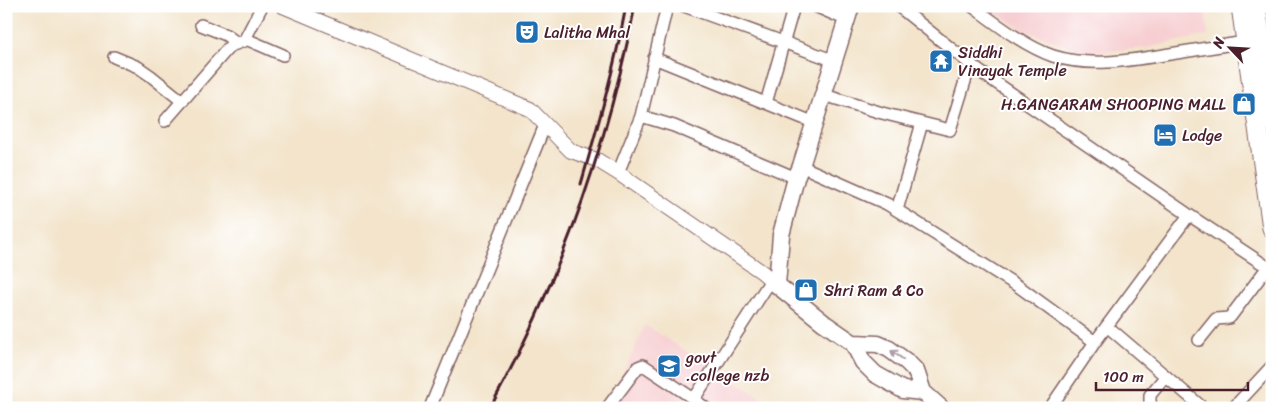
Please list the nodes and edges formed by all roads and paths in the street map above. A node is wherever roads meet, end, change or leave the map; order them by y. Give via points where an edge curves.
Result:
1 (262, 6) edge
2 (282, 6) edge
3 (667, 6) edge
4 (684, 6) edge
5 (794, 6) edge
6 (815, 6) edge
7 (898, 6) edge
8 (972, 6) edge
9 (1241, 6) edge
10 (1256, 6) edge
11 (849, 13) edge
12 (201, 25) dead end
13 (241, 41) junction
14 (784, 42) junction
15 (1245, 42) junction
16 (283, 55) dead end
17 (114, 57) dead end
18 (654, 58) junction
19 (835, 61) junction
20 (970, 65) junction
21 (824, 96) junction
22 (182, 101) junction
23 (766, 103) junction
24 (640, 116) junction
25 (165, 121) dead end
26 (1272, 121) edge
27 (815, 123) junction
28 (922, 123) junction
29 (545, 125) junction
30 (799, 172) junction
31 (618, 173) junction
32 (897, 210) junction
33 (1189, 215) junction
34 (1272, 228) edge
35 (1270, 269) edge
36 (774, 282) junction
37 (1107, 326) junction
38 (1199, 340) dead end
39 (1095, 342) junction
40 (853, 343) junction
41 (1272, 366) edge
42 (1166, 376) junction
43 (923, 392) junction
44 (694, 399) junction
45 (1236, 405) dead end
46 (610, 407) edge
47 (1052, 407) edge
48 (430, 408) edge
49 (706, 408) edge
50 (941, 408) edge
51 (1152, 408) edge
52 (1203, 408) edge

1 - 13 street
2 - 29 street via 530,109
3 - 18 street
4 - 14 street
5 - 14 street
6 - 11 street
7 - 20 street
8 - 15 street via 1036,48 1080,62 1124,61
9 - 15 highway
10 - 26 highway
11 - 19 main road
12 - 13 street
13 - 16 street
13 - 22 street via 230,46
14 - 19 street
14 - 23 street
15 - 34 highway
17 - 22 street via 138,67
18 - 23 street
18 - 24 street
19 - 21 main road
20 - 28 street via 950,130
20 - 33 street
21 - 27 main road
21 - 28 street
22 - 25 street
23 - 27 street
24 - 30 street
24 - 31 street
27 - 30 main road
28 - 32 street
29 - 31 street via 571,151 597,160
29 - 48 street
30 - 32 street
30 - 36 main road via 781,235
31 - 36 street
32 - 39 street via 1018,286
33 - 35 street
33 - 37 street
35 - 38 street via 1231,316 1216,319
36 - 40 main road
36 - 44 street
37 - 39 street
37 - 42 street
39 - 47 street
40 - 43 main road via 863,362 875,374 903,390
43 -> 40 main road via 916,371 889,349 878,344
41 - 45 street
42 - 51 street via 1150,395
42 - 52 street
43 - 50 main road
44 - 46 street via 643,365 638,367
44 - 49 street

